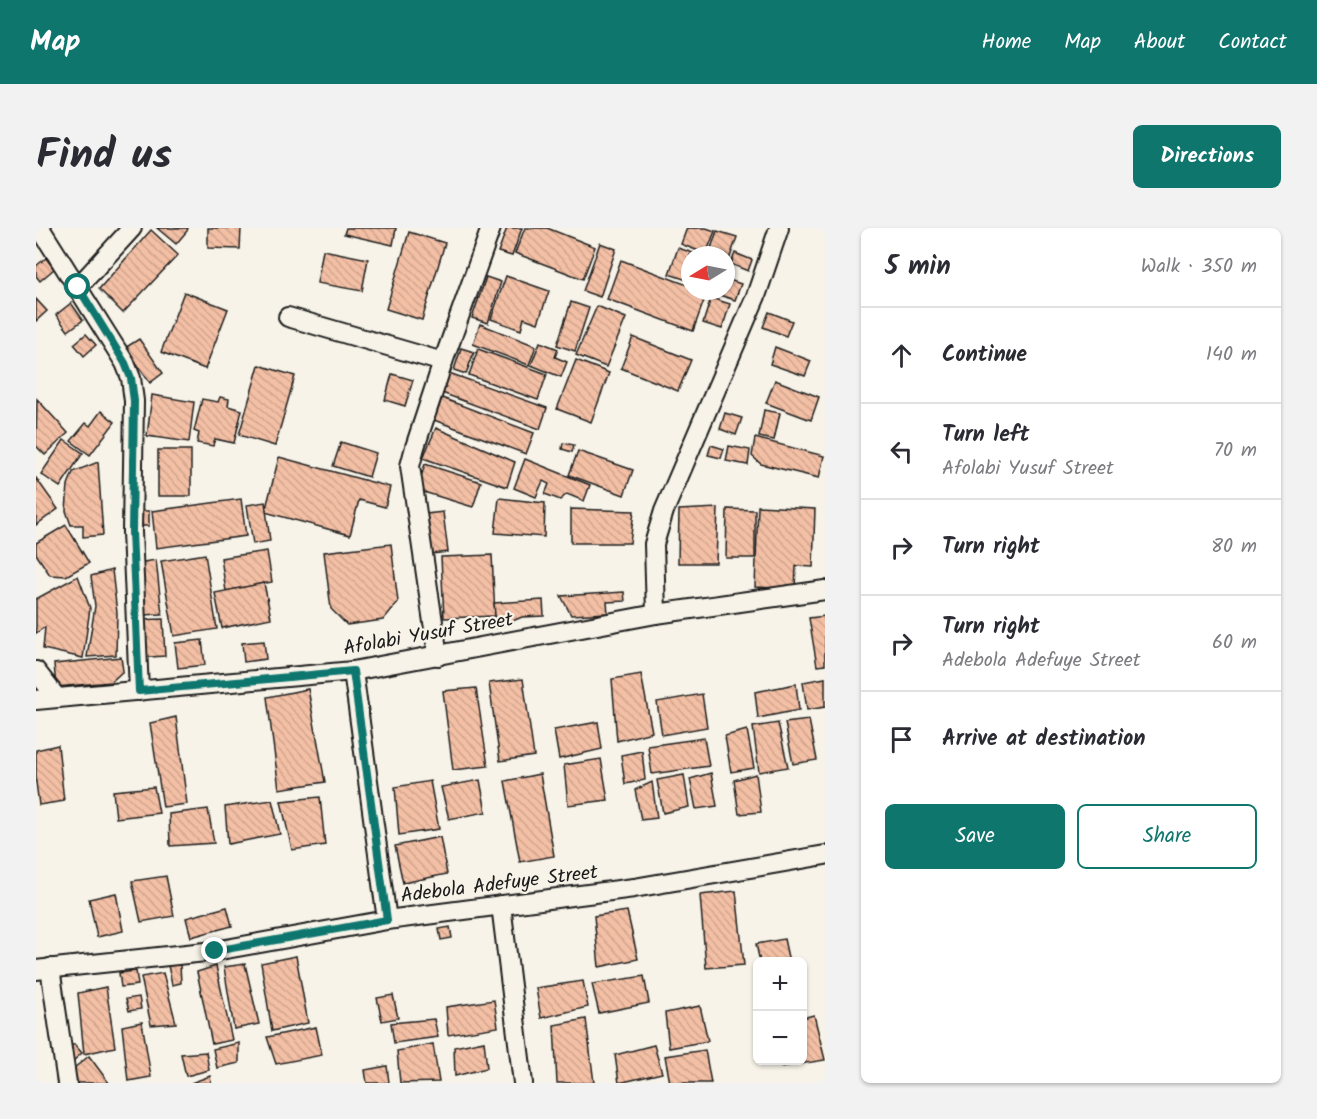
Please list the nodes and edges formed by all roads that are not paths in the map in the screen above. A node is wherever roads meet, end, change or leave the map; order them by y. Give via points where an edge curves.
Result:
1 (40, 228) edge
2 (132, 228) edge
3 (491, 228) edge
4 (778, 228) edge
5 (78, 287) junction
6 (288, 317) dead end
7 (443, 362) junction
8 (825, 590) edge
9 (656, 614) junction
10 (438, 656) junction
11 (36, 671) edge
12 (353, 671) junction
13 (139, 691) junction
14 (57, 698) junction
15 (36, 700) edge
16 (825, 855) edge
17 (501, 905) junction
18 (387, 920) junction
19 (43, 969) edge
20 (67, 1083) edge
21 (523, 1083) edge

1 - 5 street
2 - 5 street
3 - 7 street
4 - 9 street via 756,296 664,511 654,543
5 - 13 street via 131,378
6 - 7 street
7 - 10 street via 410,466
8 - 9 street, Afolabi Yusuf Street
9 - 10 street, Afolabi Yusuf Street
10 - 12 street, Afolabi Yusuf Street
11 - 14 street
12 - 13 street, Afolabi Yusuf Street
12 - 18 street
13 - 14 street, Afolabi Yusuf Street
14 - 15 street, Afolabi Yusuf Street
16 - 17 street, Adebola Adefuye Street via 634,888
17 - 18 street, Adebola Adefuye Street
17 - 21 street
18 - 19 street, Adebola Adefuye Street via 215,951
19 - 20 street

